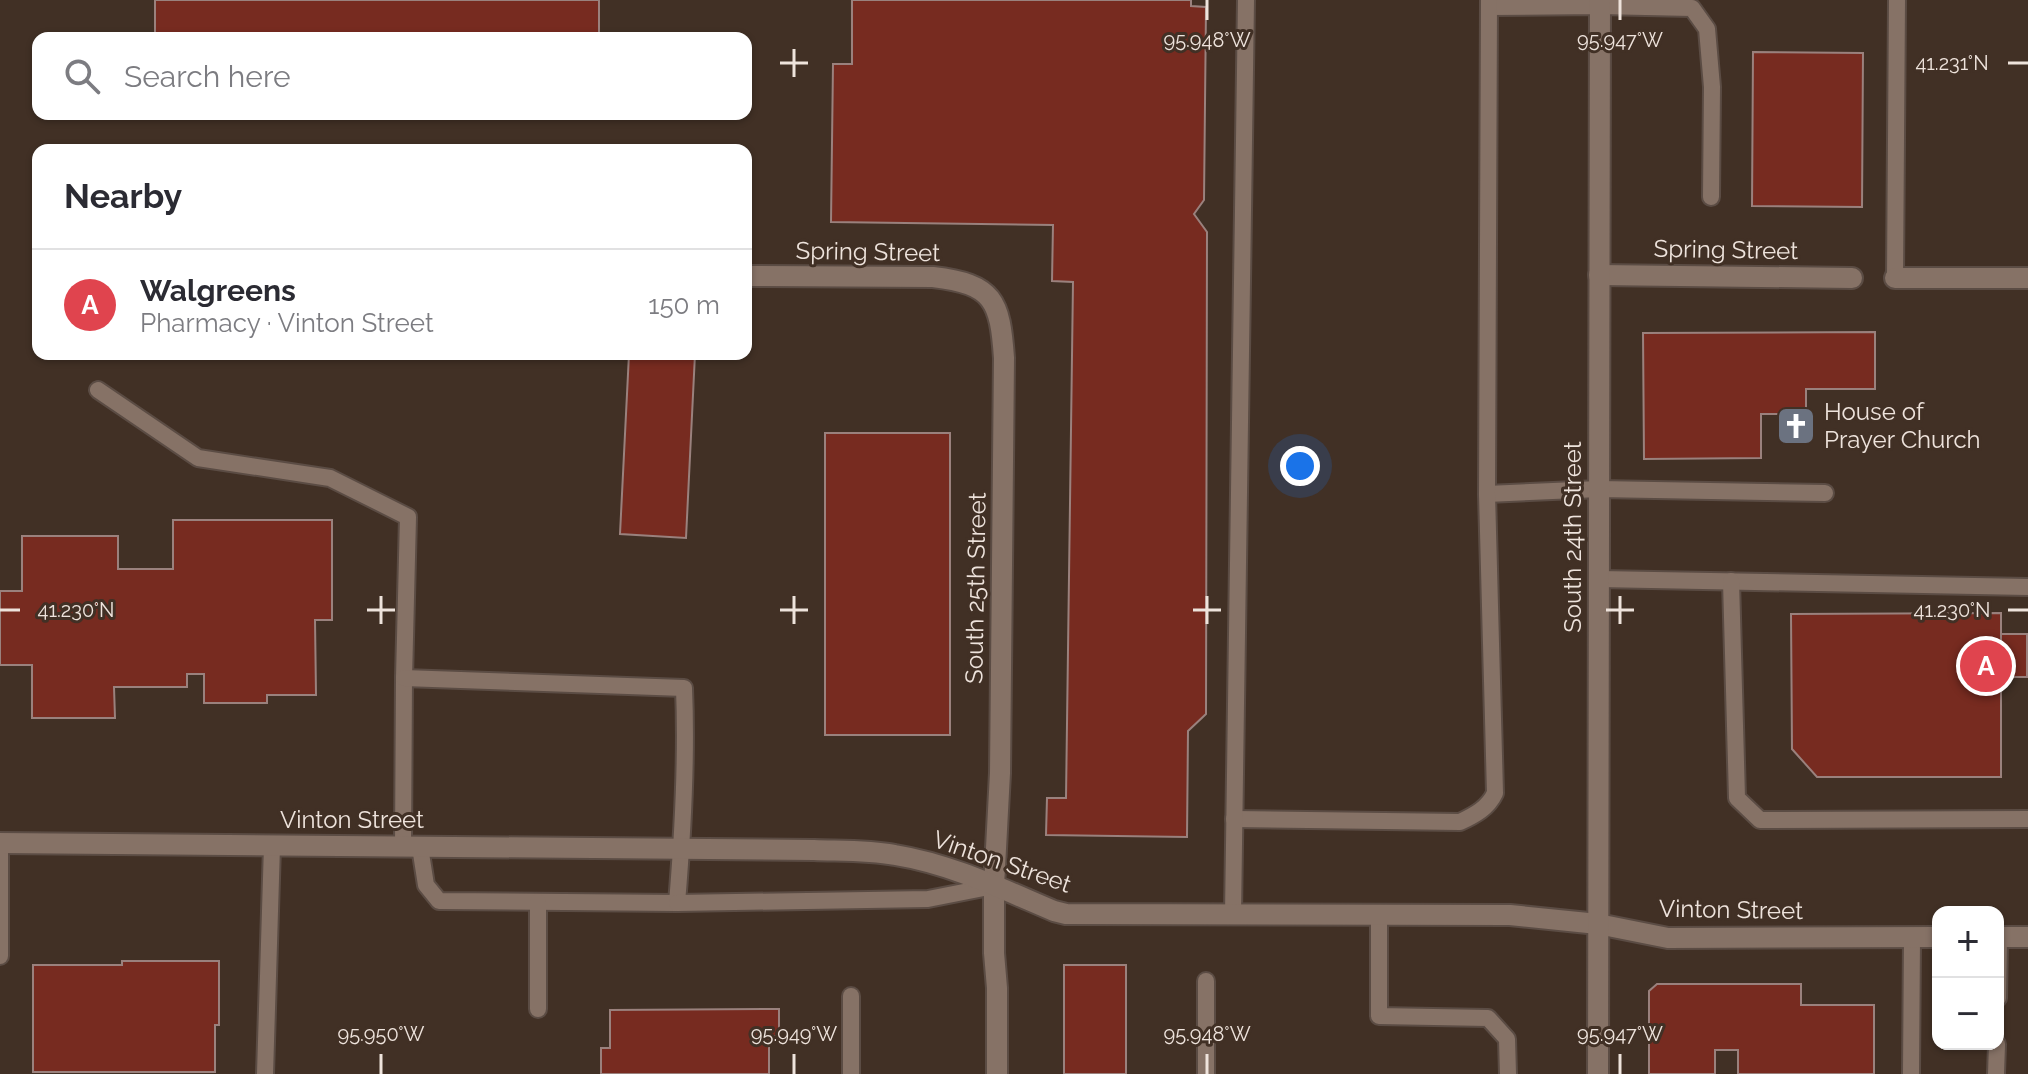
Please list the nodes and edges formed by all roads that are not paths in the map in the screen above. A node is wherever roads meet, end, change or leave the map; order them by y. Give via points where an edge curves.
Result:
1 (1246, 0) edge
2 (1897, 0) edge
3 (1600, 3) edge
4 (1489, 4) edge
5 (1711, 197) dead end
6 (1599, 275) junction
7 (752, 276) edge
8 (1852, 278) dead end
9 (1895, 278) joint
10 (2028, 278) edge
11 (986, 294) joint
12 (98, 390) dead end
13 (1599, 489) junction
14 (1825, 493) dead end
15 (1487, 494) junction
16 (1599, 579) junction
17 (1731, 581) junction
18 (2028, 587) edge
19 (404, 678) junction
20 (1234, 819) junction
21 (2028, 819) edge
22 (0, 843) edge
23 (272, 846) junction
24 (412, 847) junction
25 (682, 849) junction
26 (0, 852) edge
27 (994, 886) junction
28 (538, 902) junction
29 (677, 903) junction
30 (1233, 915) junction
31 (1379, 915) junction
32 (1598, 924) junction
33 (1932, 937) edge
34 (2004, 937) edge
35 (2028, 937) edge
36 (1912, 938) junction
37 (0, 956) edge
38 (1206, 981) dead end
39 (851, 996) dead end
40 (538, 1009) dead end
41 (1997, 1050) edge
42 (265, 1074) edge
43 (851, 1074) edge
44 (997, 1074) edge
45 (1206, 1074) edge
46 (1508, 1074) edge
47 (1598, 1074) edge
48 (1911, 1074) edge
49 (1996, 1074) edge

1 - 20 lane
2 - 9 lane
3 - 4 lane
3 - 5 lane via 1692,8 1707,29
3 - 6 street, South 24th Street
4 - 15 lane
6 - 8 street, Spring Street
6 - 13 street, South 24th Street
7 - 11 street, Spring Street via 933,277
9 - 10 street
11 - 27 street, South 25th Street via 998,308 1004,358
12 - 19 lane via 198,458 330,478 408,517
13 - 14 lane
13 - 15 lane
13 - 16 street, South 24th Street
15 - 20 lane via 1495,793 1491,802 1460,822
16 - 17 lane
16 - 32 street, South 24th Street
17 - 18 lane
17 - 21 lane via 1737,798 1760,820
19 - 24 lane
19 - 25 lane via 684,688
20 - 30 lane
22 - 23 street, Vinton Street
23 - 24 street, Vinton Street
23 - 42 lane
24 - 25 street, Vinton Street
24 - 28 lane via 426,885 439,901
25 - 27 street, Vinton Street via 891,854 953,869
25 - 29 lane
26 - 37 lane
27 - 29 lane via 928,899
27 - 30 street, Vinton Street via 1066,914
27 - 44 street, South 25th Street
28 - 29 lane
28 - 40 lane
30 - 31 street, Vinton Street
31 - 32 street, Vinton Street via 1510,915
31 - 46 lane via 1379,1016 1488,1018 1507,1039
32 - 36 street, Vinton Street via 1668,938
32 - 47 street, South 24th Street
33 - 36 street, Vinton Street
34 - 35 street
36 - 48 lane
38 - 45 lane
39 - 43 lane
41 - 49 lane

